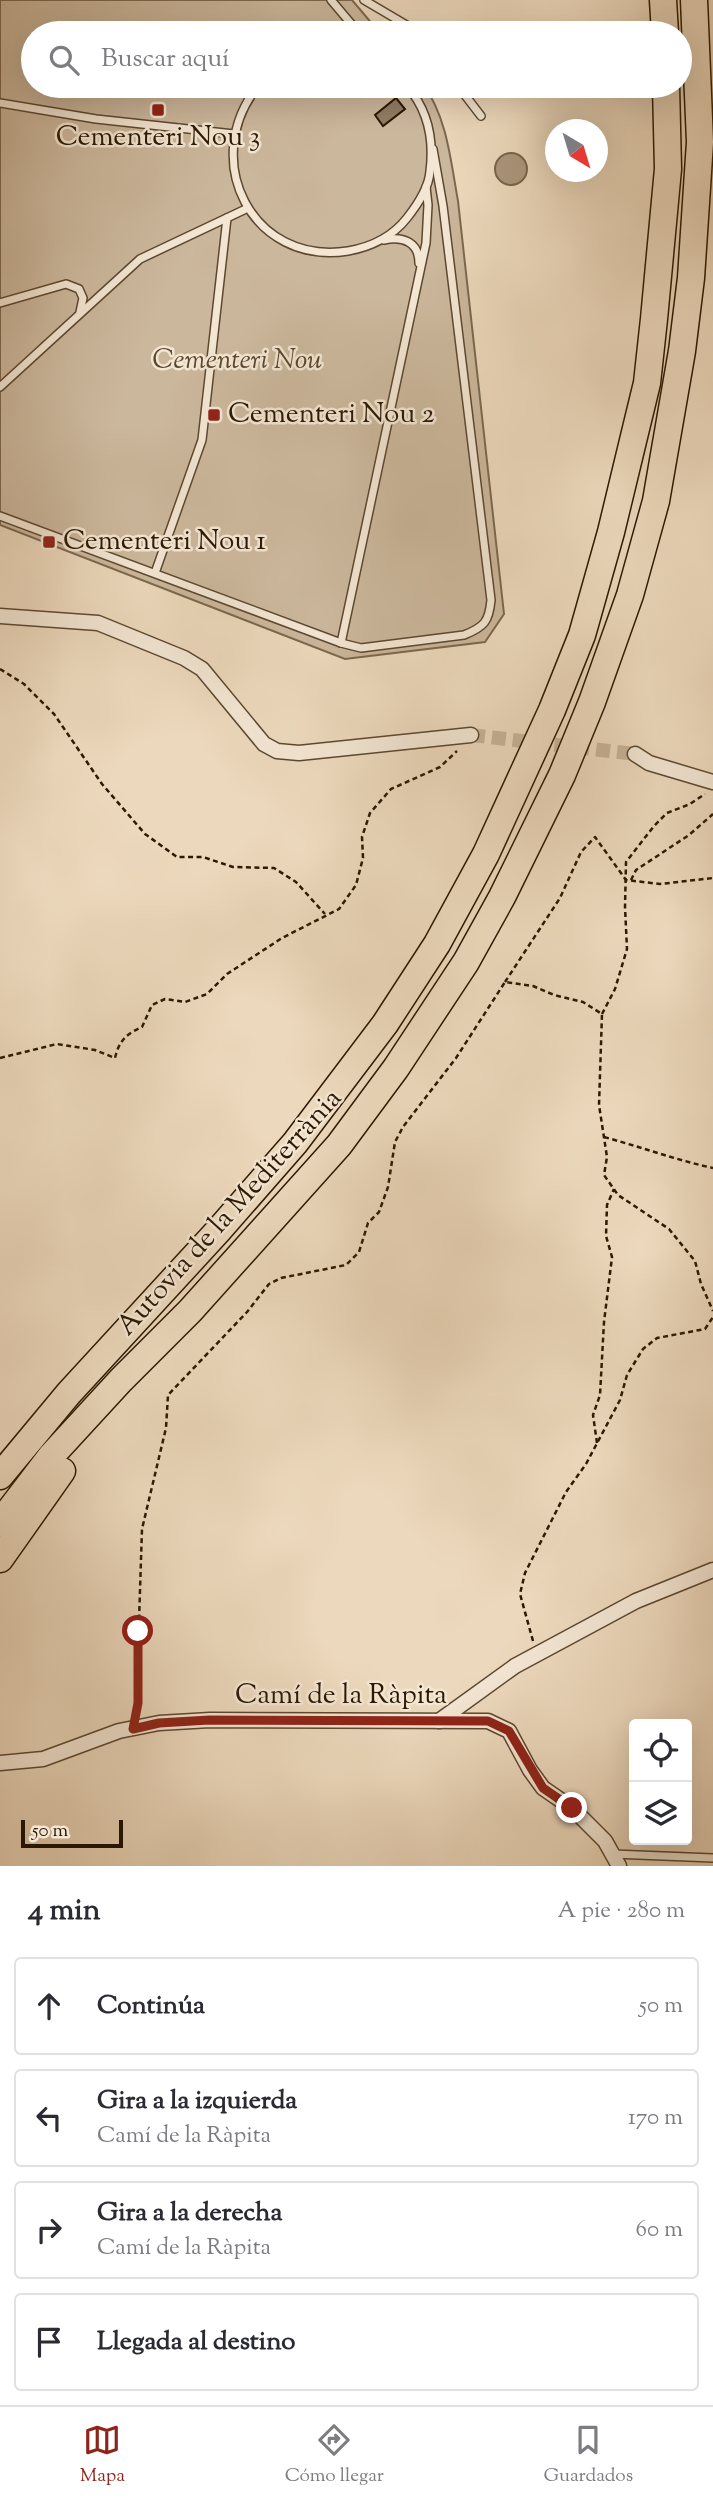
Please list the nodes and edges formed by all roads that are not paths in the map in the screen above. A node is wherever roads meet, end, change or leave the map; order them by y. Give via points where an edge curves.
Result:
1 (331, 0) edge
2 (364, 0) edge
3 (663, 0) edge
4 (694, 0) edge
5 (349, 21) edge
6 (400, 21) edge
7 (664, 21) edge
8 (248, 98) edge
9 (414, 98) edge
10 (467, 98) edge
11 (666, 98) edge
12 (0, 103) edge
13 (481, 117) dead end
14 (234, 134) junction
15 (433, 149) junction
16 (426, 187) junction
17 (248, 208) junction
18 (227, 218) junction
19 (380, 241) junction
20 (417, 281) junction
21 (0, 303) edge
22 (80, 313) junction
23 (0, 387) edge
24 (0, 516) edge
25 (155, 573) junction
26 (0, 616) edge
27 (341, 643) junction
28 (471, 736) tunnel mouth
29 (635, 754) tunnel mouth
30 (711, 787) edge
31 (190, 1311) junction
32 (0, 1476) edge
33 (0, 1523) edge
34 (0, 1559) edge
35 (713, 1570) edge
36 (439, 1721) junction
37 (0, 1763) edge
38 (713, 1858) edge
39 (615, 1860) edge

1 - 5 lane
2 - 6 lane
3 - 7 highway
4 - 31 highway, Autovia de la Mediterrània via 699,142 682,351 656,501 630,595 592,702 562,775 459,973 339,1145
8 - 14 lane
9 - 15 lane via 427,118
10 - 13 lane
11 - 32 highway, Autovia de la Mediterrània via 668,169 647,383 582,635 486,854 437,944 295,1143
12 - 14 lane
14 - 17 lane via 232,164
15 - 16 lane
15 - 27 lane via 491,600 489,617 477,630 464,635 361,648
16 - 19 lane via 400,226
16 - 20 lane via 426,243
17 - 18 lane
17 - 19 lane via 265,227 306,250 334,253
18 - 22 lane via 140,259
18 - 25 lane via 202,440
19 - 20 lane via 398,237 414,245 419,254
20 - 27 lane
21 - 22 lane via 66,284 79,289 83,298
22 - 23 lane
24 - 25 lane
25 - 27 lane
26 - 28 street via 98,623 184,658 202,669 264,744 277,751 299,753
29 - 30 street
31 - 33 highway, Autovia de la Mediterrània via 52,1455
31 - 34 highway via 69,1460
35 - 36 street via 636,1601 538,1654
36 - 37 street, Camí de la Ràpita via 159,1723 119,1731 43,1759
36 - 39 street, Camí de la Ràpita via 488,1721 509,1731 543,1788 572,1808 605,1841
38 - 39 lane

